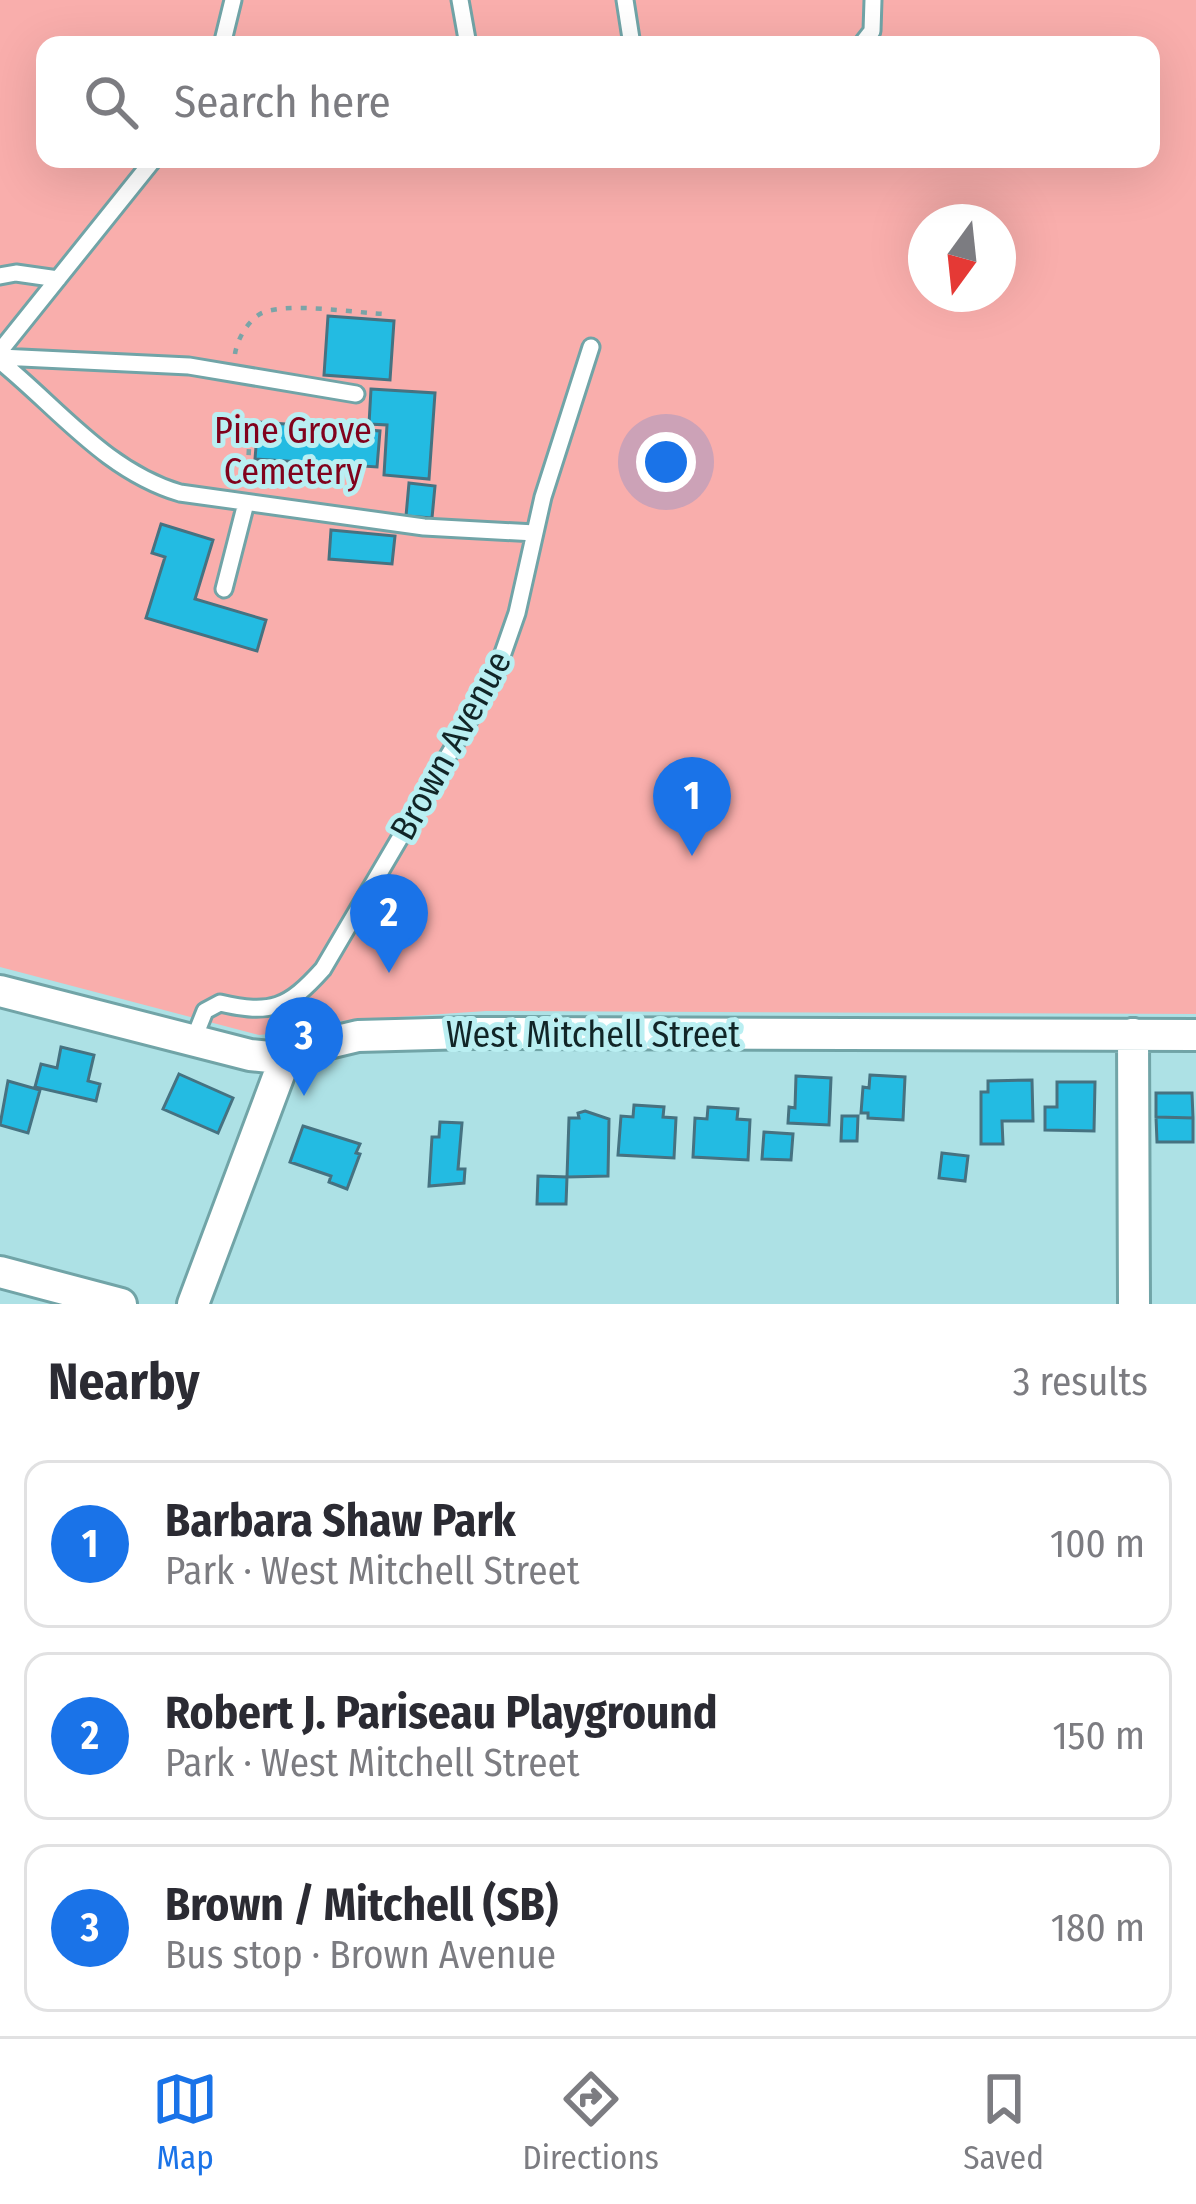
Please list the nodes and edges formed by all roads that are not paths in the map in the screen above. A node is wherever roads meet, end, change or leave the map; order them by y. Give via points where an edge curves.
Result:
1 (233, 0) edge
2 (460, 0) edge
3 (626, 0) edge
4 (873, 0) edge
5 (224, 36) edge
6 (466, 36) edge
7 (631, 36) edge
8 (868, 36) edge
9 (147, 168) edge
10 (0, 276) edge
11 (58, 279) junction
12 (590, 347) dead end
13 (0, 356) edge
14 (356, 394) dead end
15 (246, 502) junction
16 (535, 533) junction
17 (224, 589) dead end
18 (0, 991) edge
19 (1133, 1034) junction
20 (1196, 1035) edge
21 (194, 1041) junction
22 (287, 1053) junction
23 (0, 1272) edge
24 (121, 1304) edge
25 (193, 1304) edge
26 (1134, 1304) edge

1 - 5 lane
2 - 6 lane
3 - 7 lane
4 - 8 lane
9 - 11 lane
10 - 11 lane
11 - 13 lane
12 - 16 lane, Brown Avenue
13 - 14 lane via 232,371
13 - 15 lane via 107,458 151,484
15 - 16 lane
15 - 17 lane
16 - 21 lane, Brown Avenue via 495,676 323,969 277,1005 256,1012 220,1003 205,1011
18 - 21 street, West Mitchell Street
19 - 20 street, West Mitchell Street
19 - 22 street, West Mitchell Street via 470,1033 358,1036
19 - 26 street
21 - 22 street, West Mitchell Street via 250,1055
22 - 25 street
23 - 24 street

